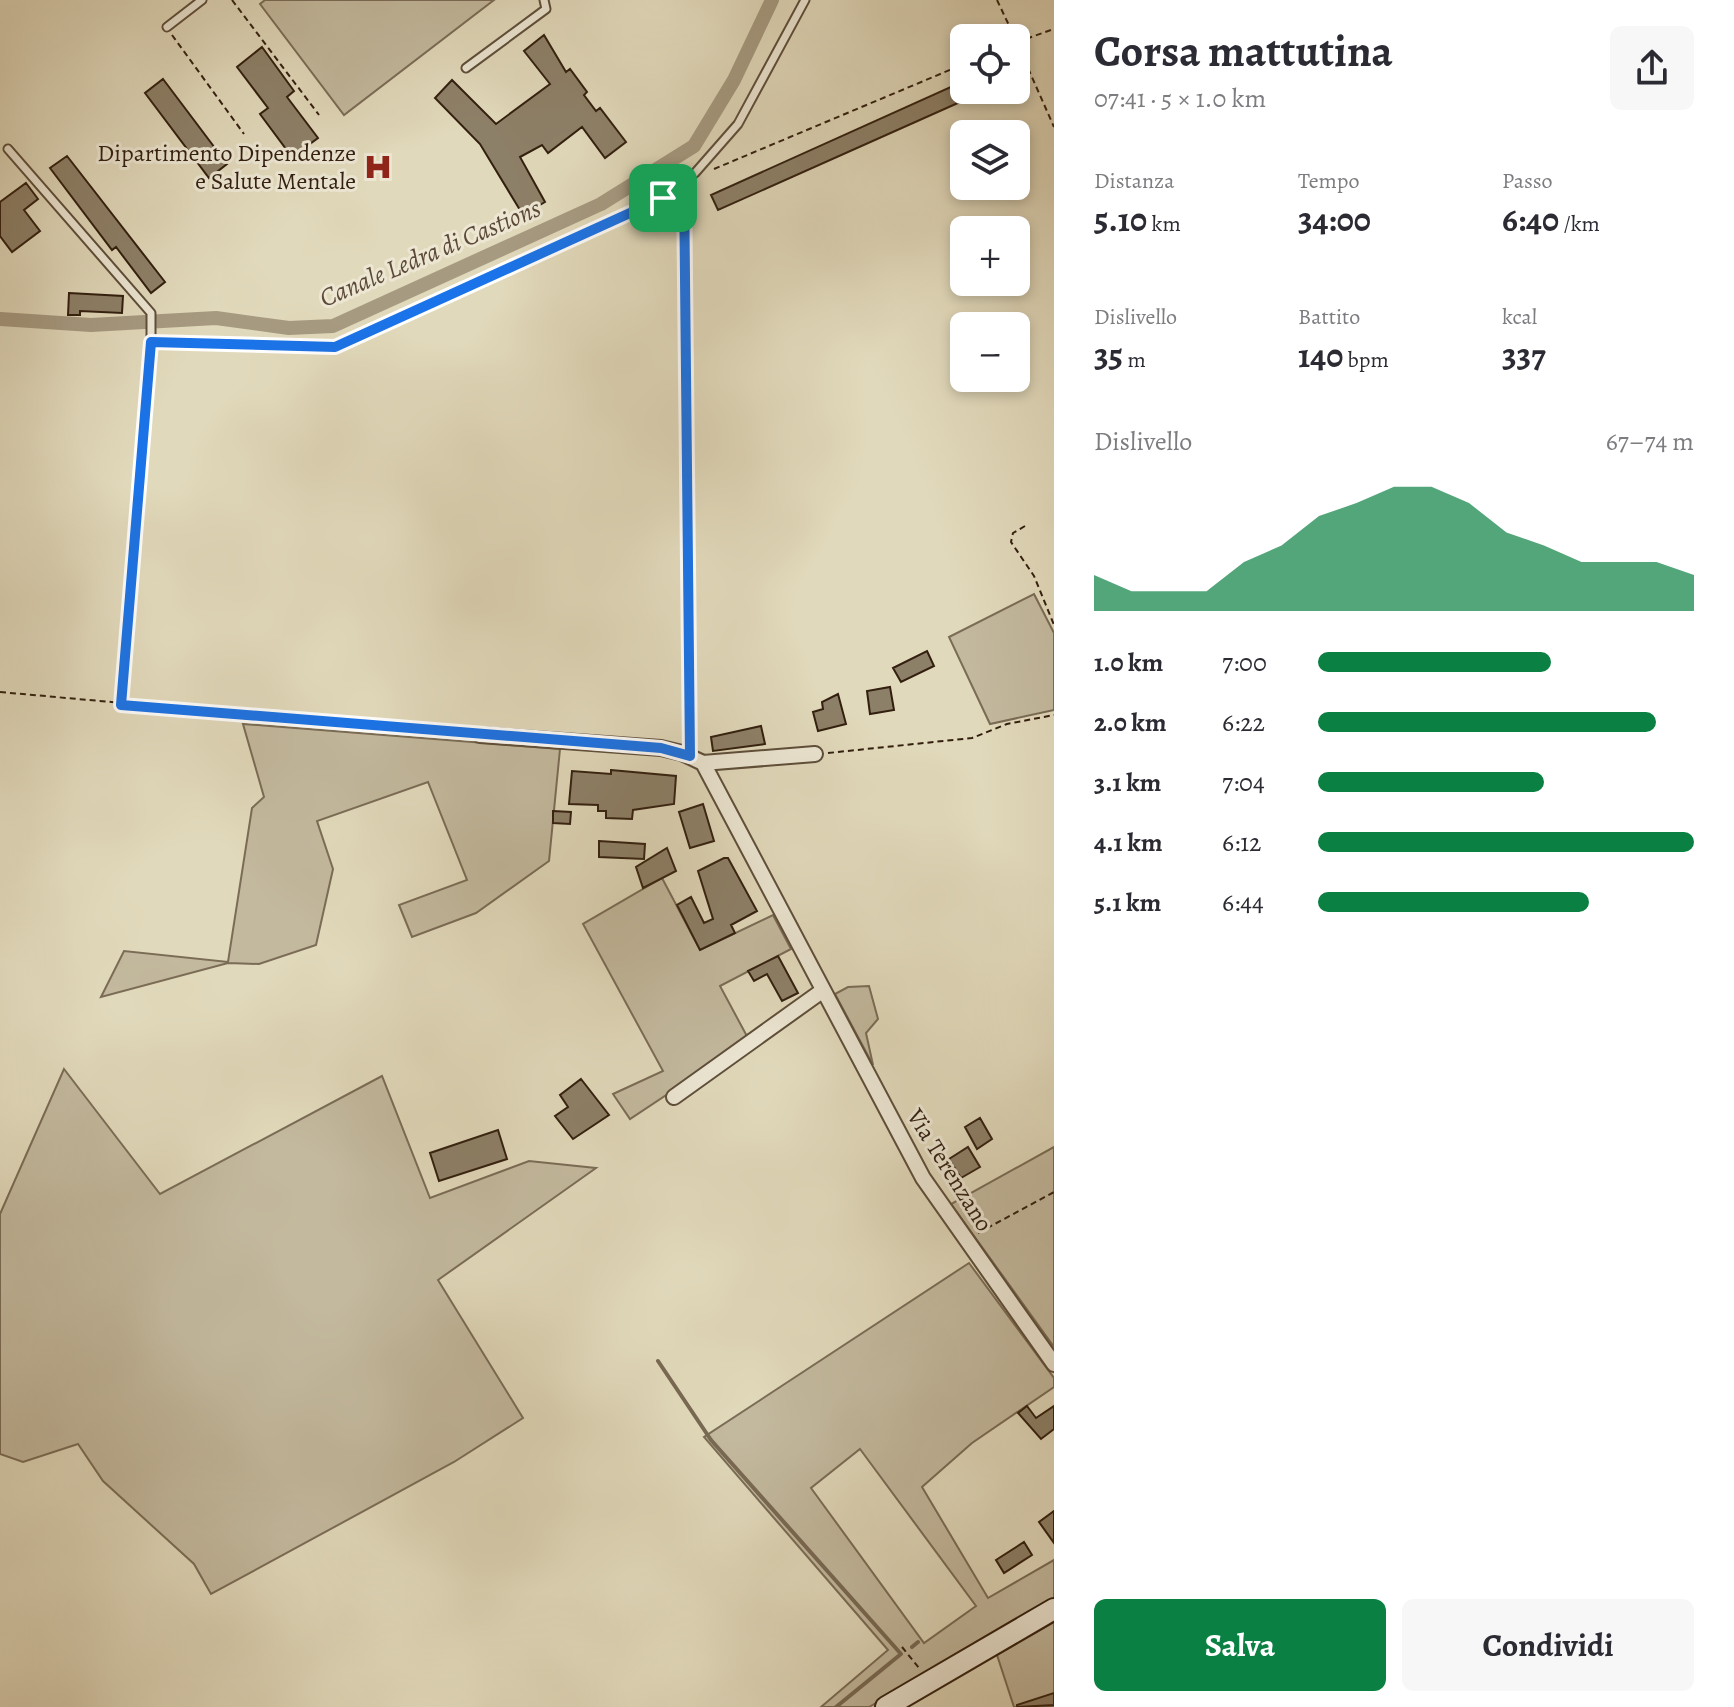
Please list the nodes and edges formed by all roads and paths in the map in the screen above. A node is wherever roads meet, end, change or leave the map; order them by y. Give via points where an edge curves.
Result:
1 (202, 0) edge
2 (232, 0) edge
3 (544, 0) edge
4 (805, 0) edge
5 (997, 0) edge
6 (1008, 24) edge
7 (167, 27) joint
8 (1054, 29) edge
9 (1030, 37) edge
10 (466, 68) dead end
11 (950, 70) edge
12 (1030, 73) edge
13 (319, 115) dead end
14 (1054, 127) edge
15 (244, 134) dead end
16 (8, 149) dead end
17 (712, 170) dead end
18 (684, 182) junction
19 (151, 342) junction
20 (1025, 526) dead end
21 (1054, 625) edge
22 (0, 692) edge
23 (121, 705) junction
24 (1054, 715) edge
25 (480, 735) joint
26 (815, 754) joint
27 (697, 760) junction
28 (822, 991) junction
29 (674, 1097) dead end
30 (1054, 1192) edge
31 (967, 1240) junction
32 (1054, 1364) edge
33 (1054, 1609) edge
34 (902, 1647) dead end
35 (930, 1682) junction
36 (886, 1707) edge

1 - 7 lane
2 - 13 path
3 - 10 lane via 546,9
4 - 18 lane via 738,124
5 - 6 path
7 - 15 path
8 - 9 path
11 - 17 path
12 - 14 path
16 - 19 lane via 151,313
18 - 19 lane via 663,198 335,347
18 - 27 path
19 - 23 path
20 - 21 path via 1013,533 1011,542 1034,576
22 - 23 path
23 - 25 path
24 - 26 path via 1007,724 972,738
25 - 27 street via 661,748
26 - 27 street
27 - 28 street, Via Terenzano
28 - 29 street
28 - 31 street, Via Terenzano via 923,1178
30 - 31 path
31 - 32 street, Via Terenzano
33 - 35 main road
34 - 35 path
35 - 36 main road

